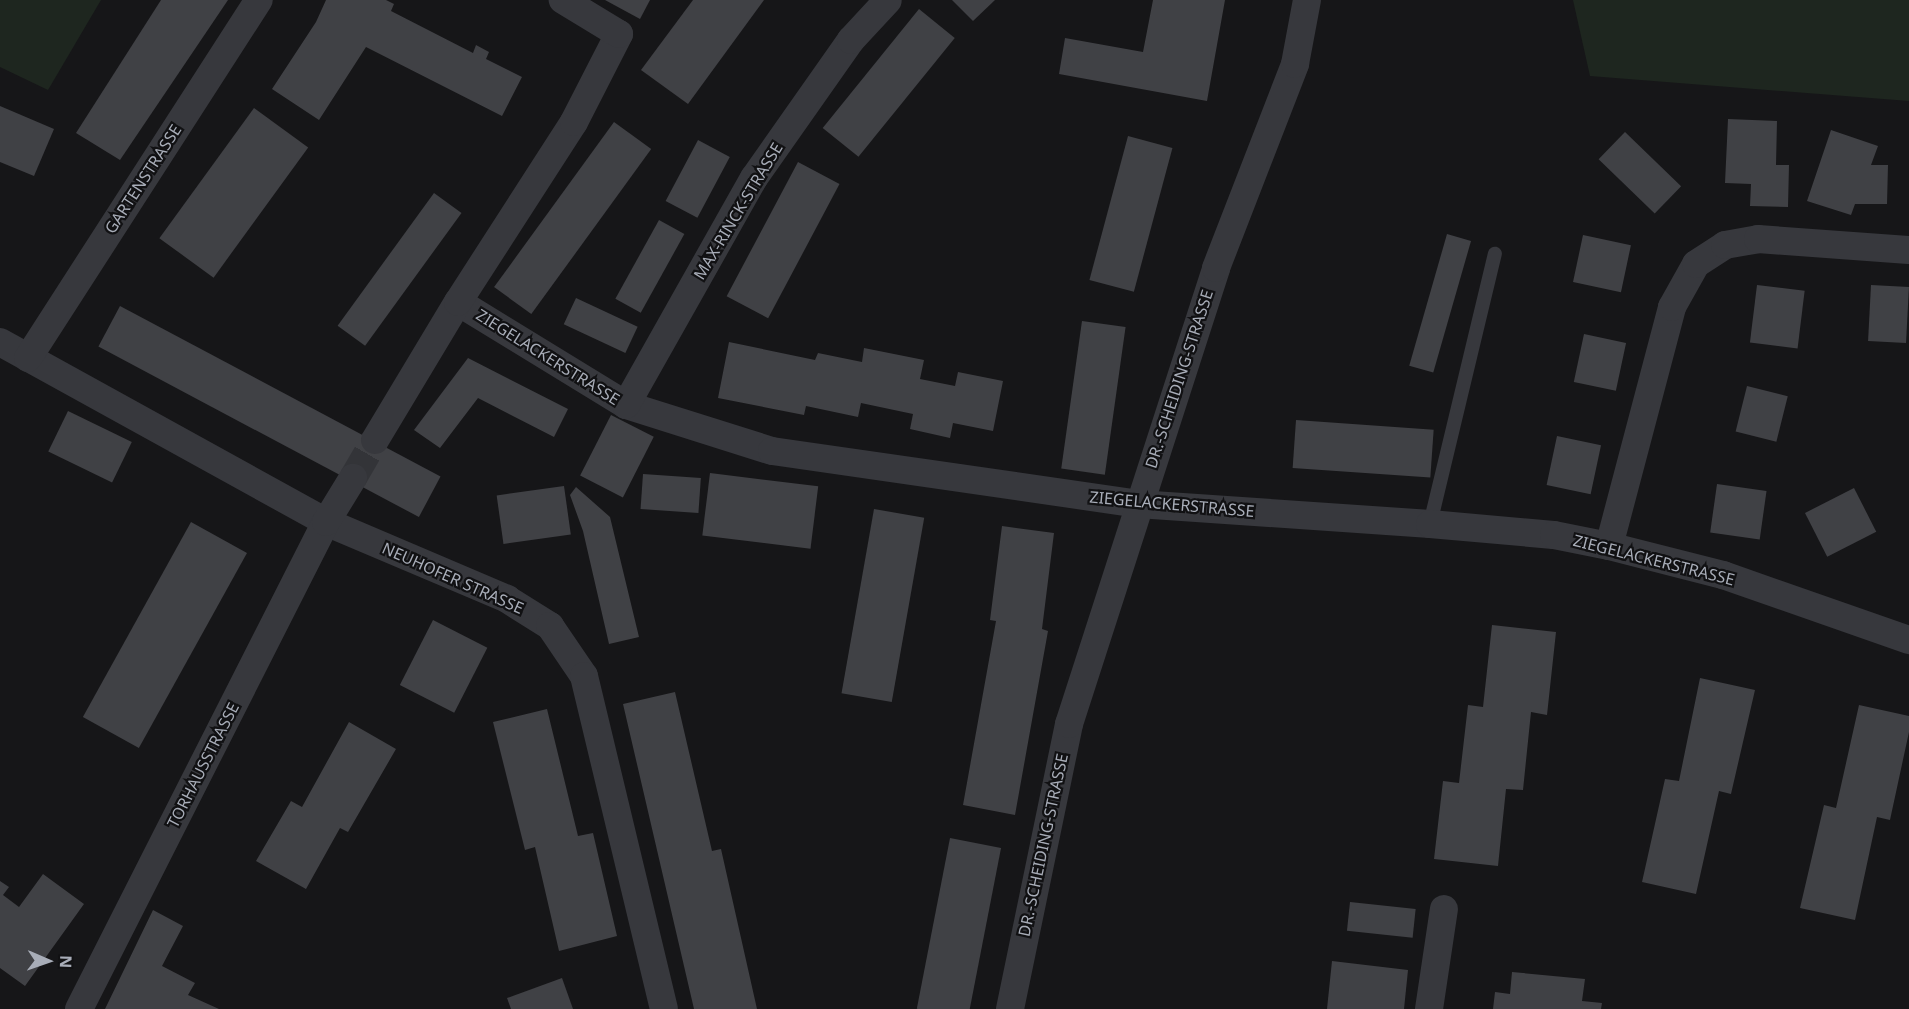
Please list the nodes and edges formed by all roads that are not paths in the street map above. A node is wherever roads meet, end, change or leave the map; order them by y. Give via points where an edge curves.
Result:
1 (259, 0) edge
2 (563, 0) edge
3 (888, 0) edge
4 (1307, 0) edge
5 (1909, 250) edge
6 (1495, 254) dead end
7 (458, 302) junction
8 (0, 342) edge
9 (28, 358) junction
10 (626, 405) junction
11 (375, 440) tunnel mouth
12 (353, 478) tunnel mouth
13 (1138, 504) junction
14 (326, 522) junction
15 (1431, 524) junction
16 (1609, 546) junction
17 (1909, 640) edge
18 (1444, 909) dead end
19 (79, 1009) edge
20 (664, 1009) edge
21 (1010, 1009) edge
22 (1430, 1009) edge

1 - 9 street, GARTENSTRASSE
2 - 7 street, ZIEGELACKERSTRASSE via 619,34 574,122
3 - 10 street, MAX-RINCK-STRASSE via 851,40 754,178
4 - 13 street, DR.-SCHEIDING-STRASSE via 1295,64 1215,268
5 - 16 street via 1758,239 1725,245 1696,264 1672,307
6 - 15 lane
7 - 10 street, ZIEGELACKERSTRASSE
7 - 11 street, ZIEGELACKERSTRASSE
8 - 9 street, NEUHOFER STRASSE
9 - 14 street, NEUHOFER STRASSE
10 - 13 street, ZIEGELACKERSTRASSE via 772,452
12 - 14 street
13 - 15 street, ZIEGELACKERSTRASSE
13 - 21 street, DR.-SCHEIDING-STRASSE via 1069,724
14 - 19 street, TORHAUSSTRASSE
14 - 20 street, NEUHOFER STRASSE via 507,599 550,626 584,676
15 - 16 street, ZIEGELACKERSTRASSE via 1554,535
16 - 17 street, ZIEGELACKERSTRASSE via 1723,575
18 - 22 street

